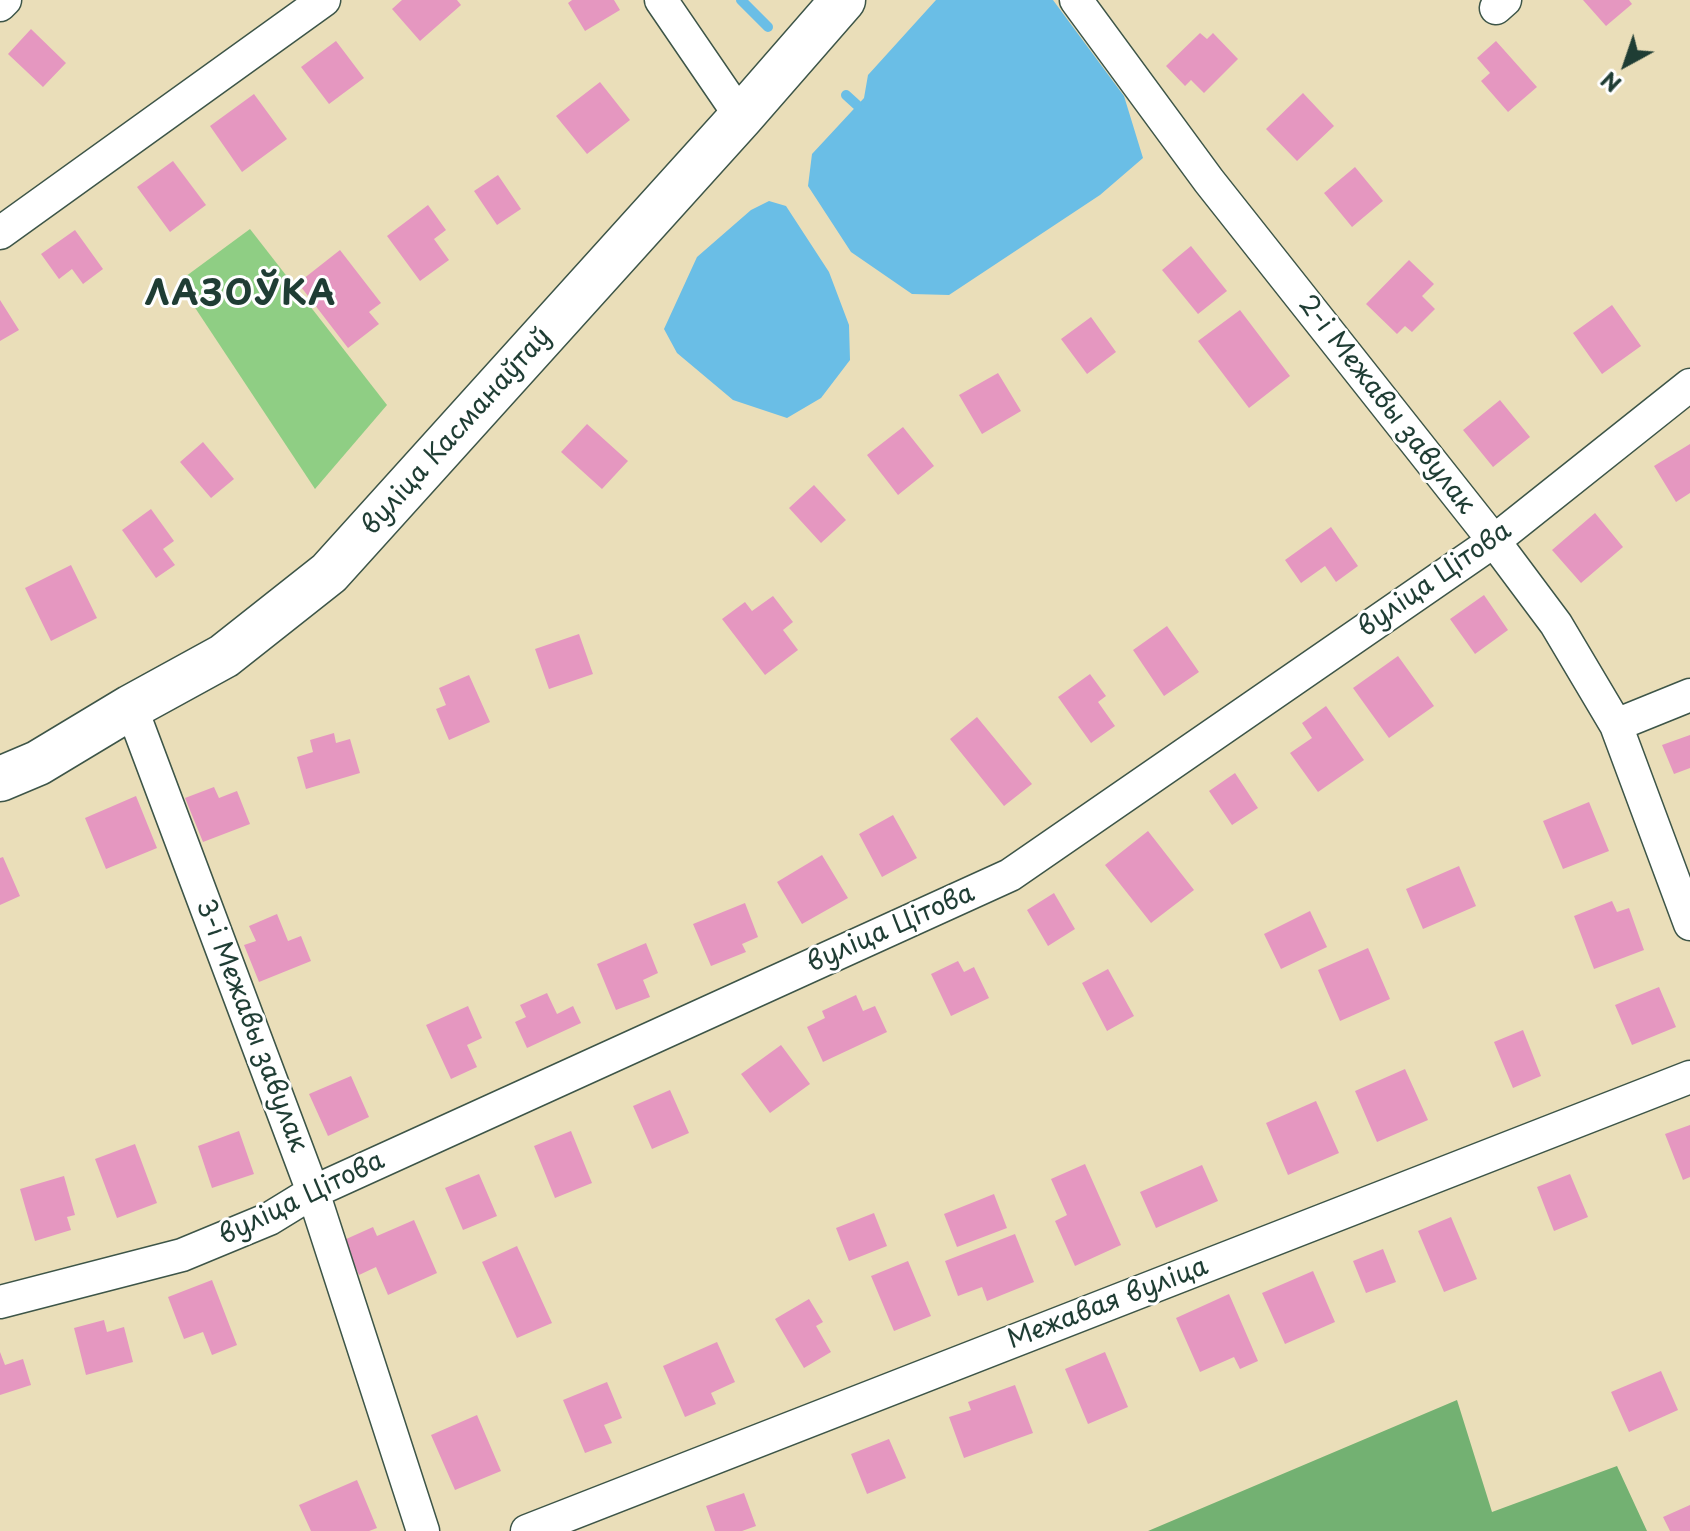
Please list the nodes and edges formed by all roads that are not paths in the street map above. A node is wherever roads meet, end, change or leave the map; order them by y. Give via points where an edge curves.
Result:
1 (5, 0) edge
2 (324, 0) edge
3 (661, 0) edge
4 (843, 0) edge
5 (1076, 0) edge
6 (0, 5) edge
7 (741, 117) junction
8 (0, 233) edge
9 (1690, 385) edge
10 (1494, 541) junction
11 (1690, 695) edge
12 (131, 707) junction
13 (1616, 725) junction
14 (0, 779) edge
15 (1690, 924) edge
16 (1690, 1077) edge
17 (313, 1192) junction
18 (0, 1302) edge
19 (423, 1531) edge
20 (527, 1531) edge

1 - 6 street
2 - 8 street
3 - 7 street
4 - 7 main road, вуліца Касманаўтаў
5 - 10 street, 2-і Межавы завулак via 1209,181
7 - 12 main road, вуліца Касманаўтаў via 329,573 224,656
9 - 10 street, вуліца Цітова
10 - 13 street, 2-і Межавы завулак via 1556,624
10 - 17 street, вуліца Цітова via 1010,875
11 - 13 street
12 - 14 main road, вуліца Касманаўтаў via 38,763
12 - 17 street, 3-і Межавы завулак
13 - 15 street, 2-і Межавы завулак
16 - 20 street, Межавая вуліца
17 - 18 street, вуліца Цітова via 269,1219 182,1255
17 - 19 street, 3-і Межавы завулак

